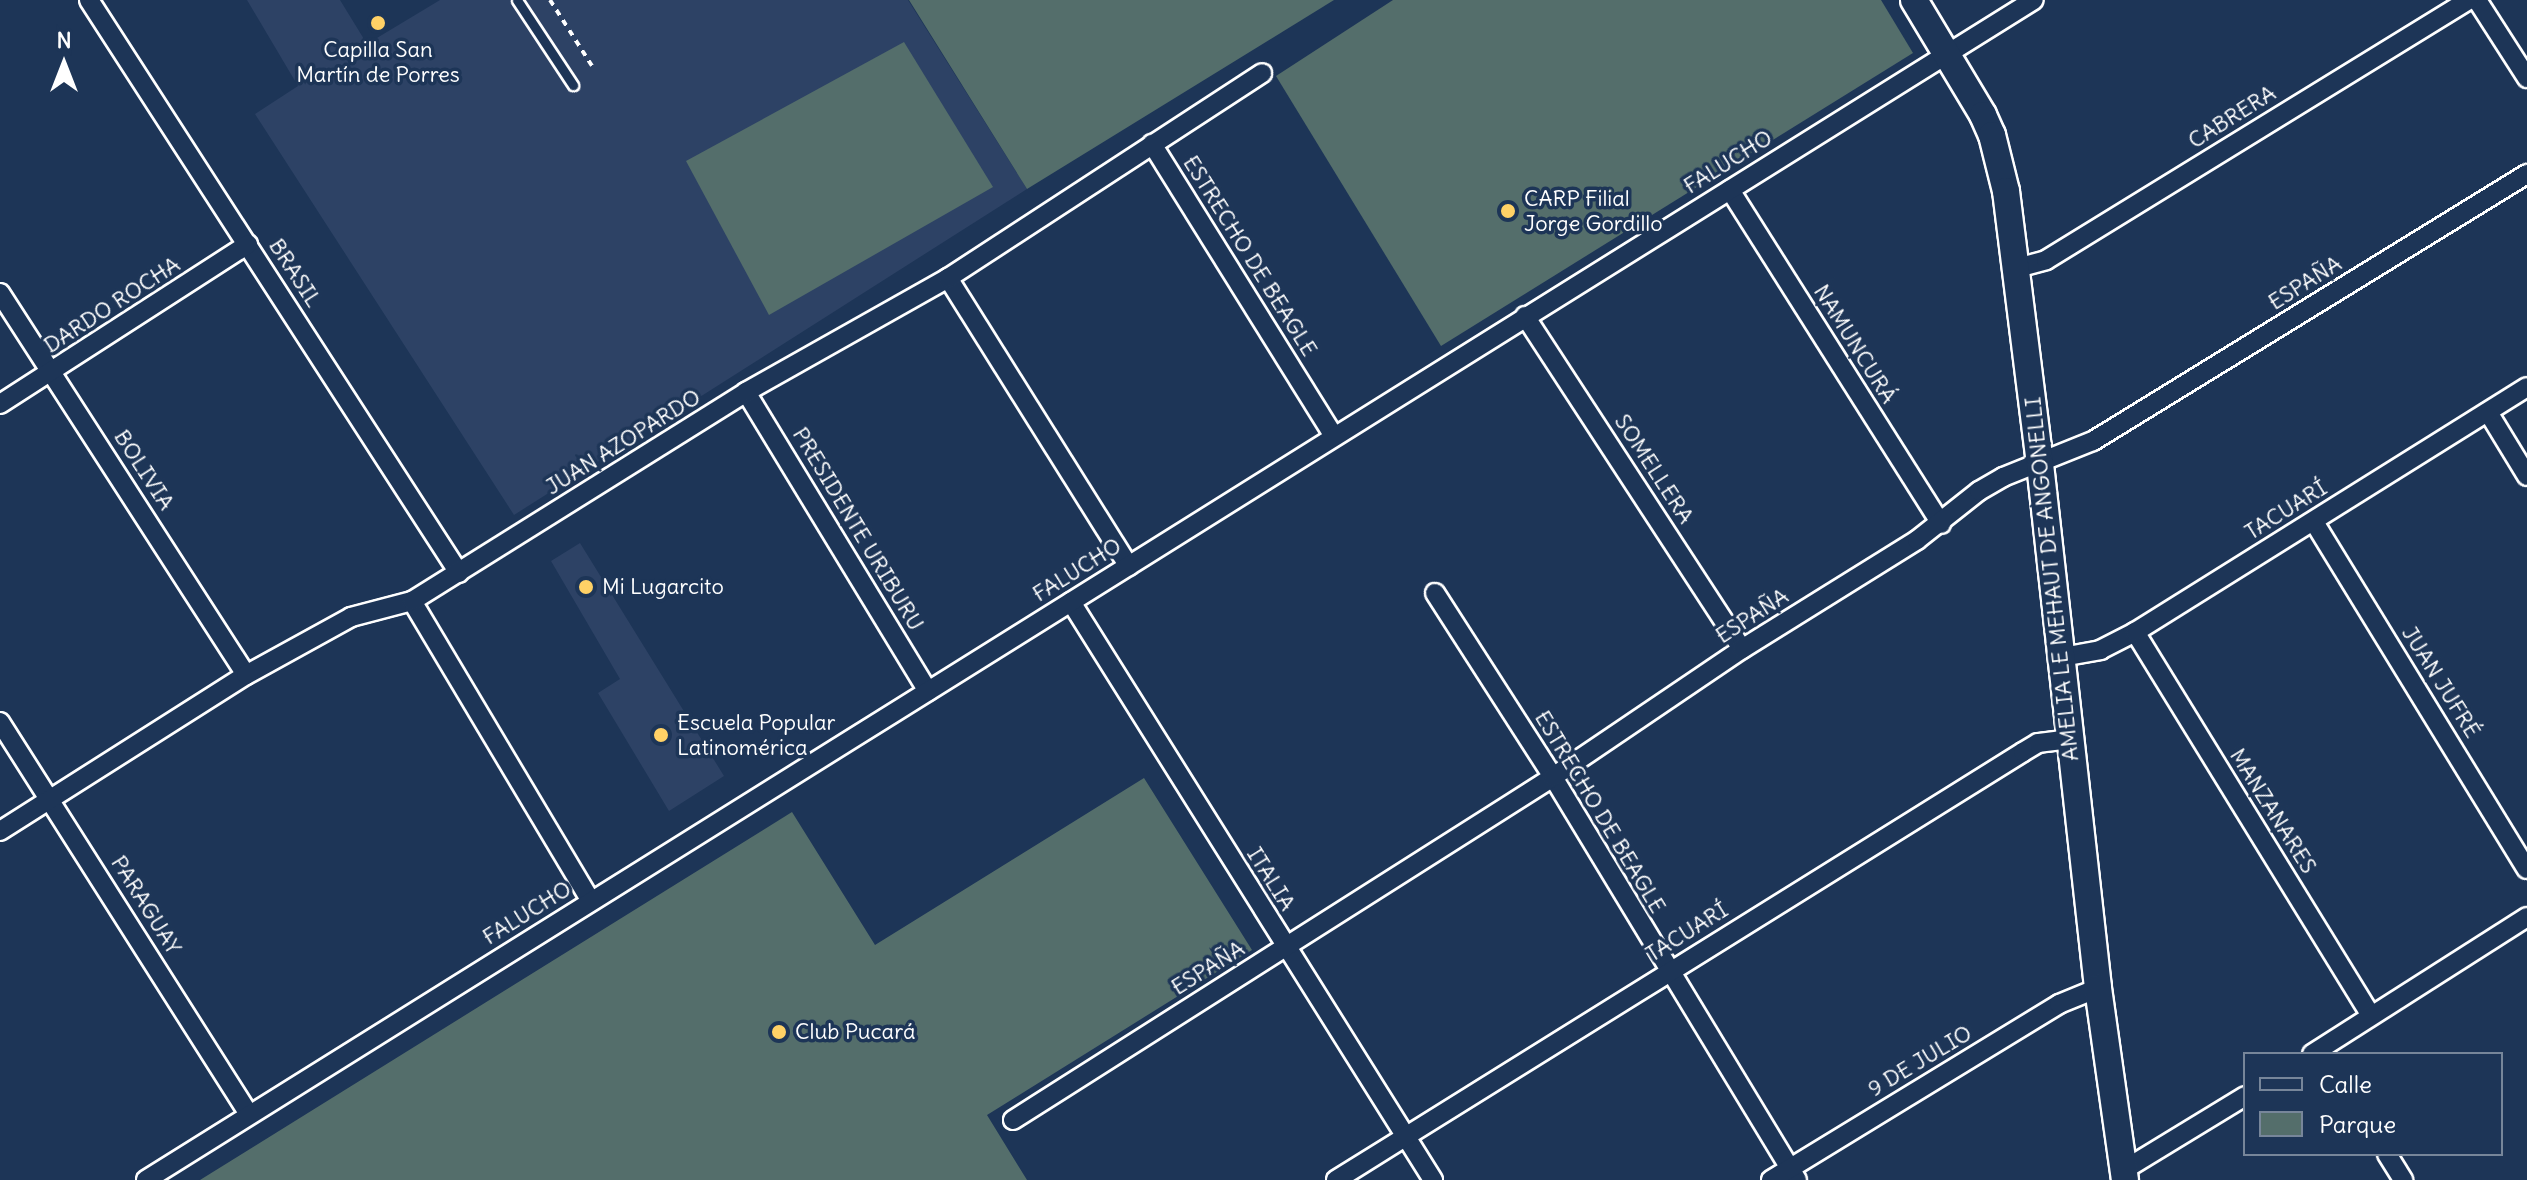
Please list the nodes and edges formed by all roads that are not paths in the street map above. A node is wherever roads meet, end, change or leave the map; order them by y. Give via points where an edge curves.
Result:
1 (89, 0) edge
2 (517, 0) edge
3 (1914, 0) edge
4 (2034, 0) edge
5 (2468, 0) edge
6 (2477, 0) edge
7 (1948, 54) junction
8 (1262, 73) dead end
9 (2527, 78) edge
10 (573, 85) dead end
11 (1152, 144) junction
12 (2527, 174) edge
13 (1730, 190) junction
14 (248, 244) junction
15 (2017, 268) junction
16 (948, 278) junction
17 (0, 293) edge
18 (1525, 316) junction
19 (53, 371) junction
20 (2527, 387) edge
21 (746, 392) junction
22 (0, 404) edge
23 (2488, 412) junction
24 (1333, 435) junction
25 (2040, 464) junction
26 (2527, 476) edge
27 (2314, 522) junction
28 (1941, 524) junction
29 (1129, 566) junction
30 (459, 573) junction
31 (1435, 593) dead end
32 (412, 601) junction
33 (1071, 602) junction
34 (2135, 632) junction
35 (1742, 649) junction
36 (2062, 657) junction
37 (246, 675) junction
38 (928, 691) junction
39 (0, 722) edge
40 (2070, 739) junction
41 (1553, 777) junction
42 (51, 798) junction
43 (0, 831) edge
44 (2527, 869) edge
45 (591, 901) junction
46 (2527, 917) edge
47 (1286, 948) junction
48 (1668, 972) junction
49 (2098, 988) junction
50 (2371, 1015) junction
51 (2319, 1052) edge
52 (2243, 1097) edge
53 (249, 1114) junction
54 (1013, 1120) dead end
55 (1406, 1137) junction
56 (2388, 1156) edge
57 (1794, 1174) edge
58 (2124, 1175) edge
59 (146, 1180) edge
60 (1336, 1180) edge
61 (1433, 1180) edge
62 (1771, 1180) edge
63 (2403, 1180) edge

1 - 14 street, BRASIL
2 - 10 lane
3 - 7 street, AMELIA LE MEHAUT DE ANGONELLI
4 - 7 street, FALUCHO
5 - 15 street, CABRERA via 2046,260
6 - 9 street
7 - 13 street, FALUCHO
7 - 15 street, AMELIA LE MEHAUT DE ANGONELLI via 1992,135
8 - 11 street, JUAN AZOPARDO
11 - 16 street, JUAN AZOPARDO
11 - 24 street, ESTRECHO DE BEAGLE
12 - 25 street, ESPAÑA via 2093,441
13 - 18 street, FALUCHO
13 - 28 street, NAMUNCURÁ
14 - 19 street, DARDO ROCHA
14 - 30 street, BRASIL
15 - 25 street, AMELIA LE MEHAUT DE ANGONELLI
16 - 21 street, JUAN AZOPARDO
16 - 29 street
17 - 19 street, BOLIVIA
18 - 24 street, FALUCHO
18 - 35 street, SOMELLERA
19 - 22 street, DARDO ROCHA
19 - 37 street, BOLIVIA
20 - 23 street, TACUARÍ
21 - 30 street, JUAN AZOPARDO
21 - 38 street, PRESIDENTE URIBURU
23 - 26 street
23 - 27 street, TACUARÍ
24 - 29 street, FALUCHO
25 - 28 street, ESPAÑA via 1979,491
25 - 36 street, AMELIA LE MEHAUT DE ANGONELLI
27 - 34 street, TACUARÍ
27 - 44 street, JUAN JUFRÉ
28 - 35 street, ESPAÑA
29 - 33 street, FALUCHO
30 - 32 street, JUAN AZOPARDO
31 - 41 street, ESTRECHO DE BEAGLE
32 - 37 street, JUAN AZOPARDO via 351,617
32 - 45 street
33 - 38 street, FALUCHO
33 - 47 street, ITALIA
34 - 36 street, TACUARÍ via 2100,650
34 - 50 street, MANZANARES
35 - 41 street, ESPAÑA
36 - 40 street, AMELIA LE MEHAUT DE ANGONELLI
37 - 42 street, JUAN AZOPARDO
38 - 45 street, FALUCHO
39 - 42 street, PARAGUAY
40 - 48 street, TACUARÍ via 2038,743
40 - 49 street, AMELIA LE MEHAUT DE ANGONELLI
41 - 47 street, ESPAÑA
41 - 48 street, ESTRECHO DE BEAGLE
42 - 43 street, JUAN AZOPARDO
42 - 53 street, PARAGUAY
45 - 53 street, FALUCHO
46 - 50 street
47 - 54 street, ESPAÑA
47 - 55 street, ITALIA
48 - 55 street, TACUARÍ
48 - 57 street, ESTRECHO DE BEAGLE
49 - 57 street, 9 DE JULIO via 2059,1004
49 - 58 street, AMELIA LE MEHAUT DE ANGONELLI
50 - 51 street
52 - 58 street
53 - 59 street, FALUCHO
55 - 60 street, TACUARÍ
55 - 61 street, ITALIA
56 - 63 street
57 - 62 street, 9 DE JULIO

